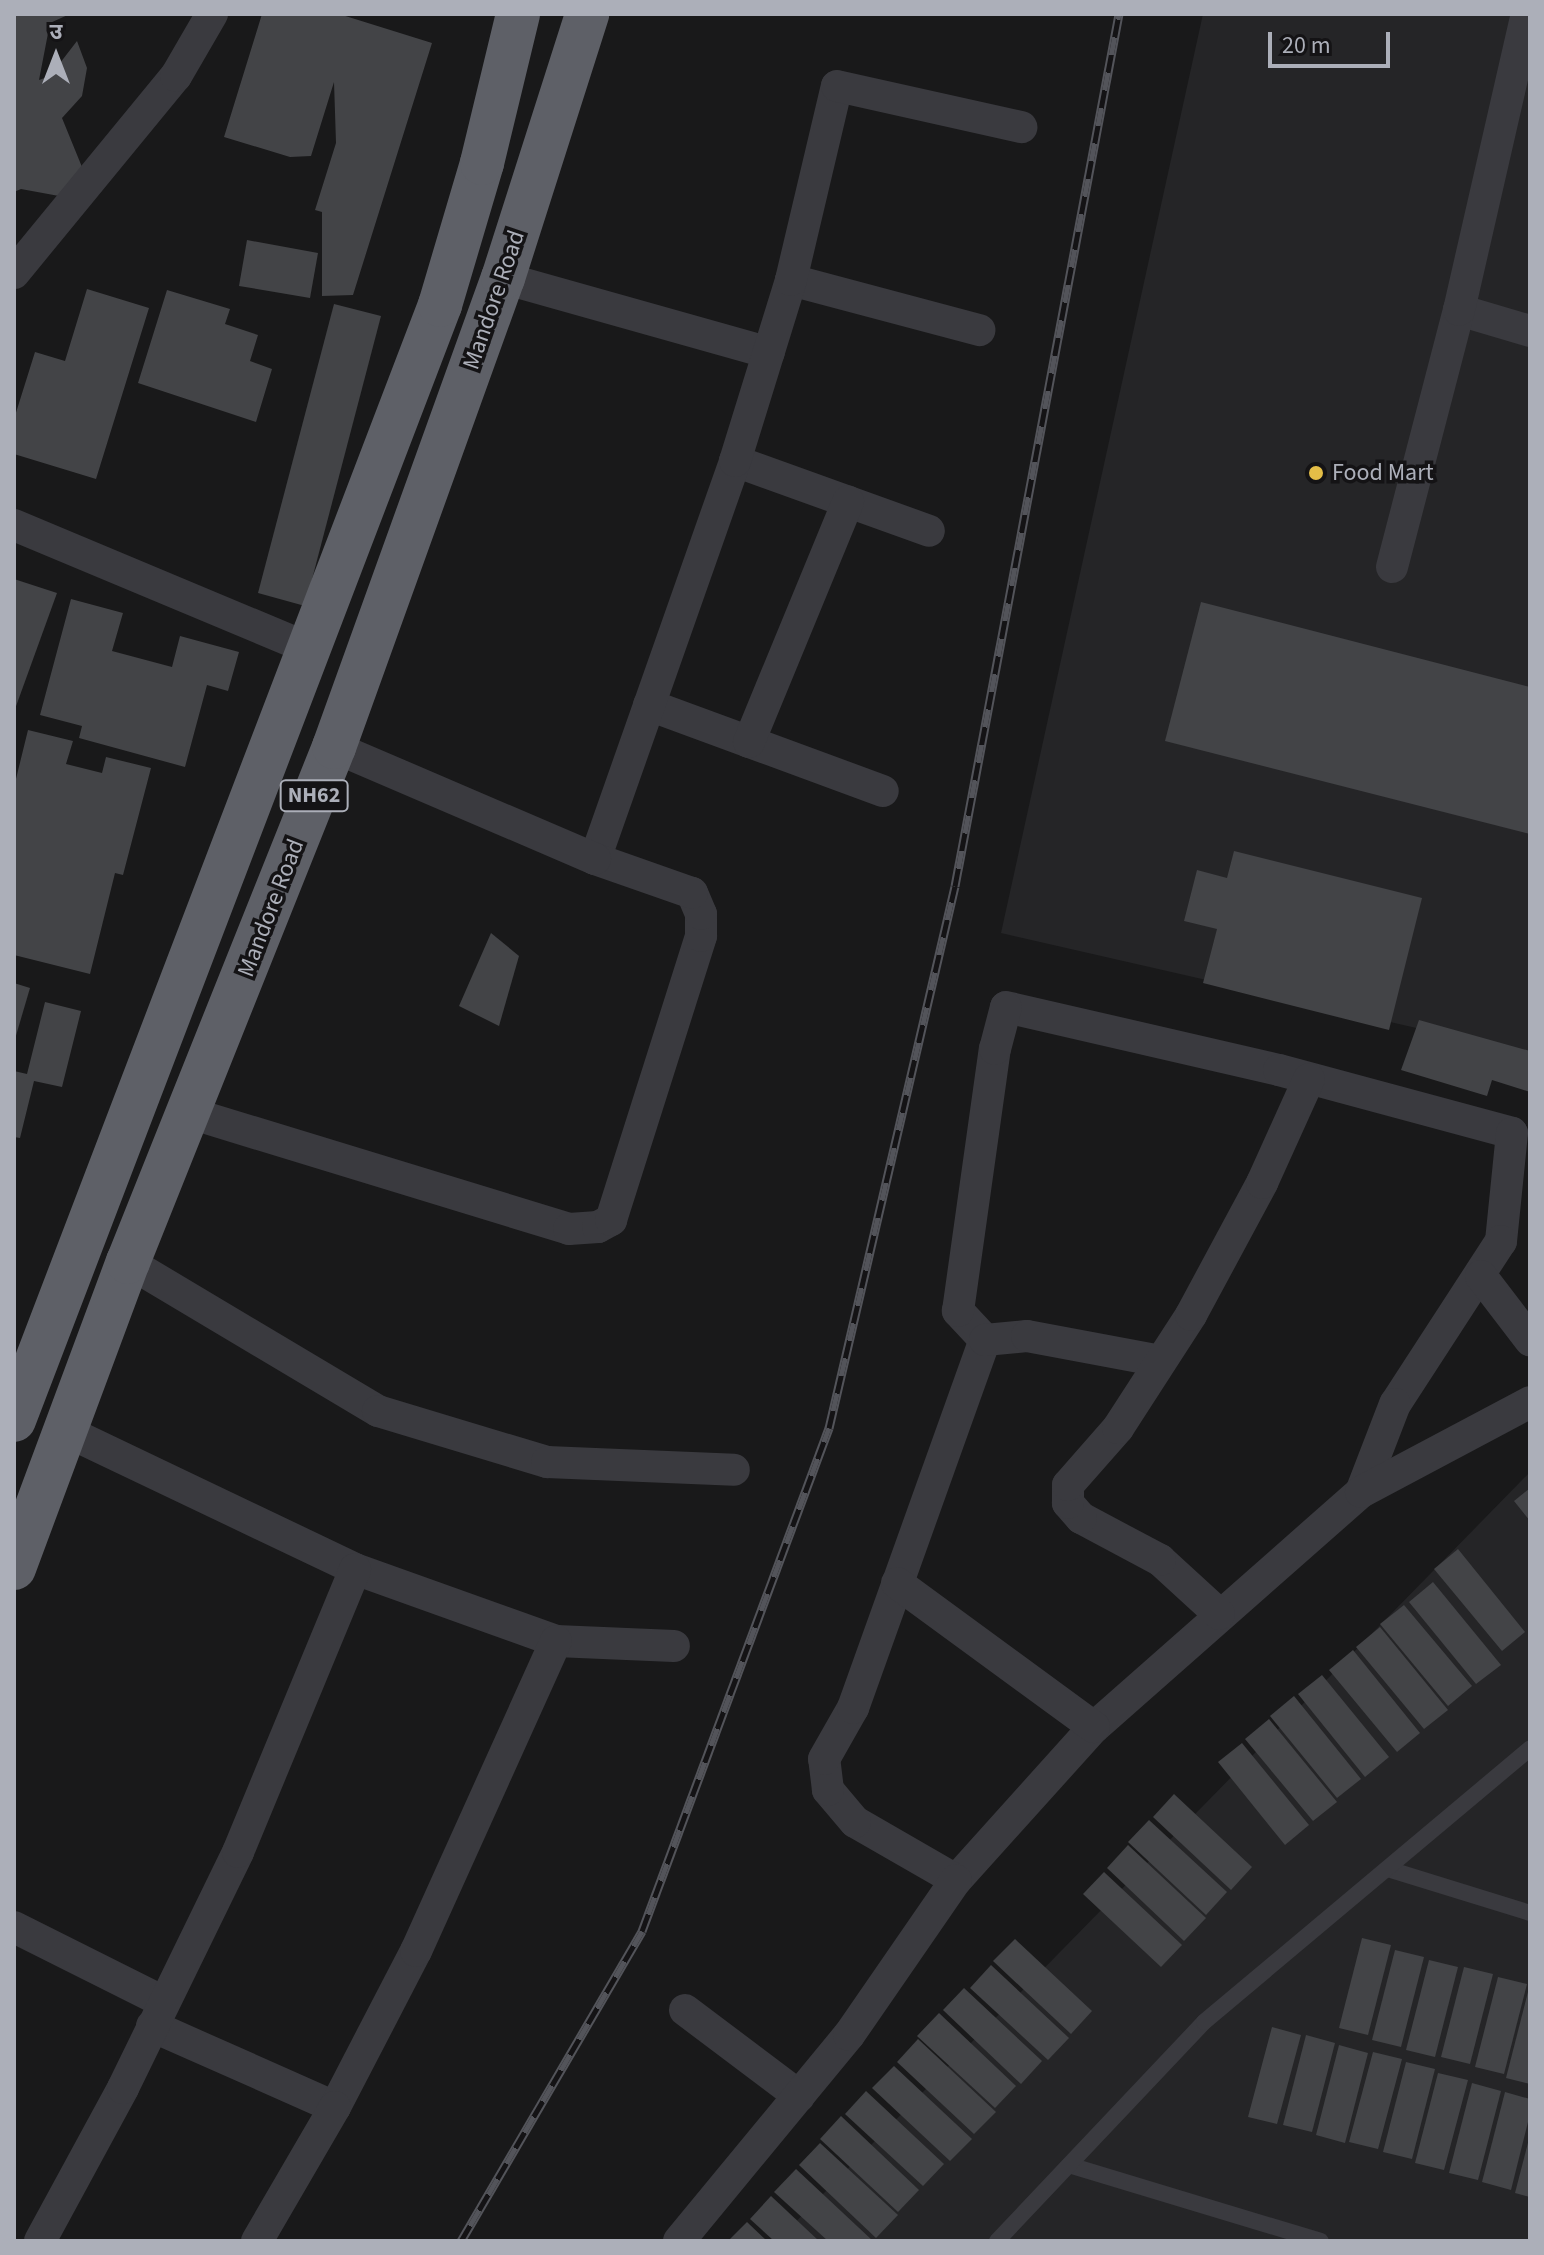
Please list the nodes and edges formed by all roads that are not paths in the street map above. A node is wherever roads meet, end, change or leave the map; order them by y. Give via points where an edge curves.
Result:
1 (212, 14) edge
2 (518, 14) edge
3 (587, 14) edge
4 (1527, 14) edge
5 (1021, 127) dead end
6 (14, 273) edge
7 (503, 278) junction
8 (791, 280) junction
9 (1459, 310) junction
10 (979, 330) dead end
11 (1530, 331) edge
12 (769, 353) junction
13 (735, 461) junction
14 (848, 502) junction
15 (14, 525) edge
16 (929, 531) dead end
17 (1392, 567) dead end
18 (311, 649) junction
19 (649, 705) junction
20 (749, 742) junction
21 (334, 747) junction
22 (883, 791) dead end
23 (595, 859) junction
24 (1309, 1079) junction
25 (190, 1113) junction
26 (128, 1262) junction
27 (1481, 1276) junction
28 (985, 1340) junction
29 (1530, 1340) edge
30 (1161, 1361) junction
31 (1530, 1402) edge
32 (14, 1420) edge
33 (68, 1432) junction
34 (734, 1470) dead end
35 (1361, 1492) junction
36 (14, 1568) edge
37 (355, 1569) junction
38 (897, 1583) junction
39 (1219, 1614) junction
40 (556, 1641) junction
41 (674, 1646) dead end
42 (1094, 1727) junction
43 (1530, 1748) edge
44 (1388, 1869) junction
45 (956, 1880) junction
46 (1530, 1913) edge
47 (14, 1927) edge
48 (685, 2010) dead end
49 (158, 2014) junction
50 (799, 2096) junction
51 (335, 2107) junction
52 (1069, 2165) junction
53 (40, 2241) edge
54 (257, 2241) edge
55 (679, 2241) edge
56 (997, 2241) edge
57 (1321, 2241) edge

1 - 6 street via 176,76
2 - 18 highway, Mandore Road / NH62 via 440,305
3 - 7 highway, Mandore Road / NH62
4 - 9 street
5 - 8 street via 837,86
7 - 12 street
7 - 21 highway, Mandore Road / NH62
8 - 10 street
8 - 12 street
9 - 11 street
9 - 17 street
12 - 13 street
13 - 14 street
13 - 19 street
14 - 16 street
14 - 20 street
15 - 18 street
18 - 32 highway, Mandore Road / NH62
19 - 20 street
19 - 23 street
20 - 22 street
21 - 23 street
21 - 25 highway, Mandore Road / NH62
23 - 25 street via 692,893 701,914 701,936 611,1220 598,1227 569,1229
24 - 27 street via 1512,1133 1501,1241
24 - 28 street via 1006,1007 993,1063 958,1311
24 - 30 street via 1262,1183
25 - 26 highway, Mandore Road / NH62
26 - 33 highway, Mandore Road / NH62
26 - 34 street via 378,1411 547,1462
27 - 29 street
27 - 35 street via 1395,1404
28 - 30 street via 1027,1336
28 - 38 street
30 - 39 street via 1118,1428 1068,1485 1068,1503 1081,1518 1160,1560
31 - 35 street
33 - 36 highway, Mandore Road / NH62
33 - 37 street
35 - 39 street
37 - 40 street
37 - 49 street via 238,1852
38 - 42 street
38 - 45 street via 853,1708 824,1759 825,1780 855,1822
39 - 42 street
40 - 41 street
40 - 51 street via 416,1951
42 - 45 street
43 - 44 lane
44 - 46 lane
44 - 52 lane via 1204,2022
45 - 50 street via 849,2035
47 - 49 street
48 - 50 street
49 - 51 street
49 - 53 street
50 - 55 street
51 - 54 street
52 - 56 lane
52 - 57 lane

